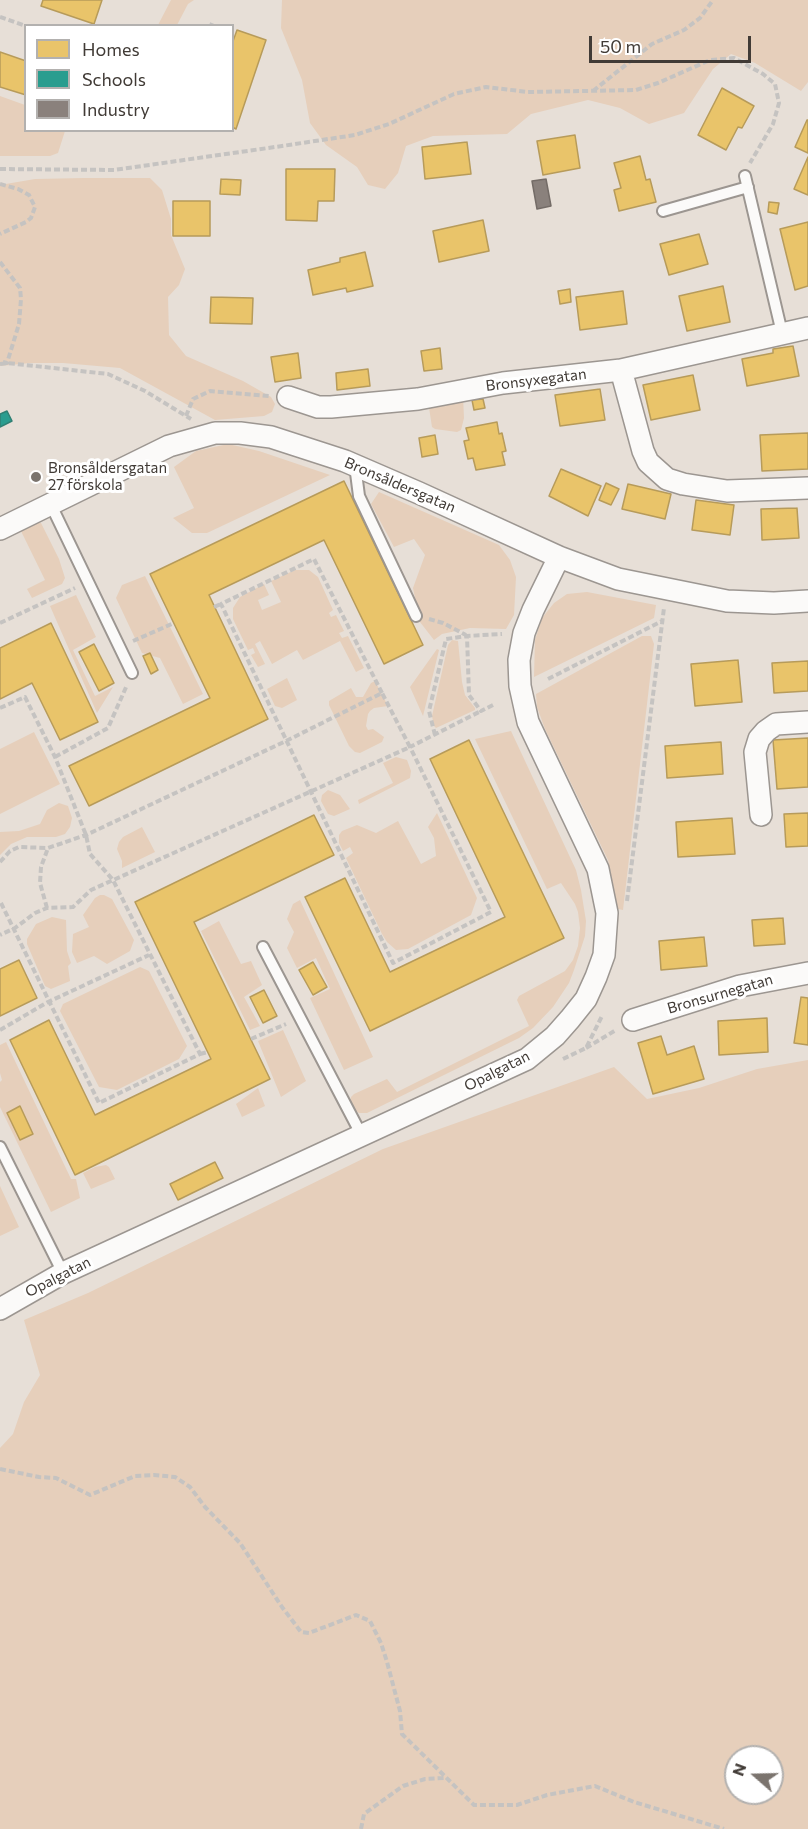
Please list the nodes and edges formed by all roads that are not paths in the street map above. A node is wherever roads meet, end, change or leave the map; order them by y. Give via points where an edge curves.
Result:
1 (663, 211) dead end
2 (808, 328) edge
3 (782, 333) junction
4 (621, 370) junction
5 (288, 397) road end
6 (355, 465) junction
7 (808, 488) edge
8 (51, 505) junction
9 (0, 529) edge
10 (559, 557) junction
11 (808, 602) edge
12 (417, 616) road end
13 (132, 673) road end
14 (808, 722) edge
15 (761, 815) dead end
16 (263, 946) dead end
17 (808, 974) edge
18 (633, 1020) road end
19 (362, 1136) junction
20 (0, 1147) edge
21 (63, 1273) junction
22 (0, 1309) edge

1 - 3 lane via 746,182
2 - 3 street, Bronsyxegatan
3 - 4 street, Bronsyxegatan
4 - 5 street, Bronsyxegatan via 332,407
4 - 7 street via 642,451 667,479 727,491
6 - 8 street, Bronsåldersgatan via 271,437 215,433 169,446
6 - 10 street, Bronsåldersgatan
6 - 12 lane via 359,496
8 - 9 street, Bronsåldersgatan
8 - 13 lane
10 - 11 street, Bronsåldersgatan via 618,579 727,601
10 - 19 street, Opalgatan via 524,633 520,686 528,722 598,870 607,914 604,955 576,1012 527,1059
14 - 15 street via 776,724 759,739 755,752
16 - 19 lane
17 - 18 street, Bronsurnegatan via 740,986
19 - 21 street, Opalgatan
20 - 21 lane
21 - 22 street, Opalgatan

